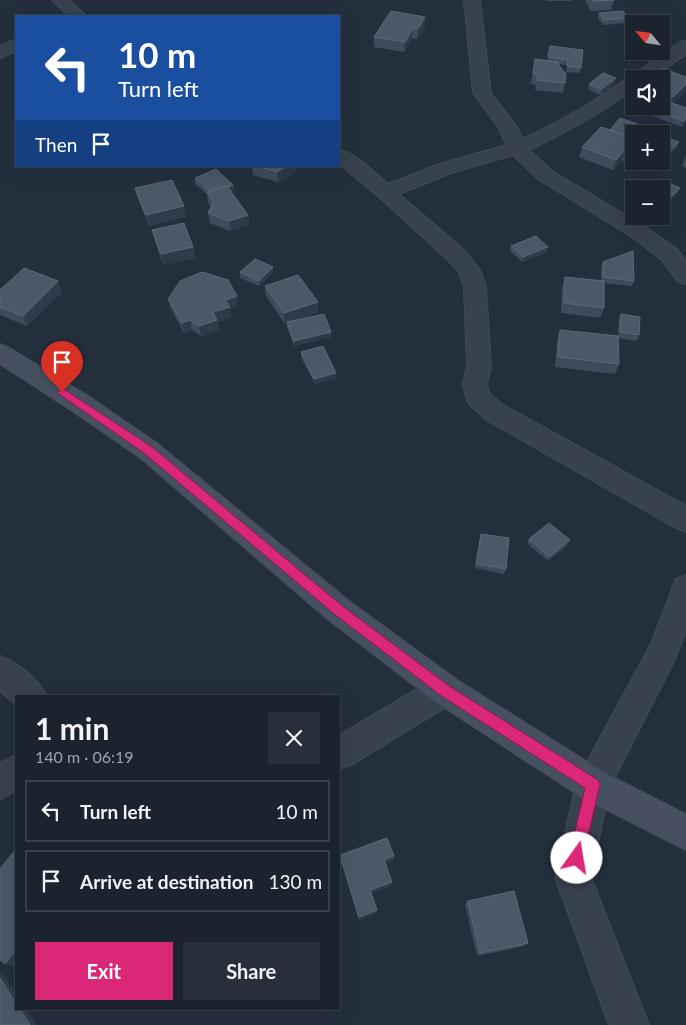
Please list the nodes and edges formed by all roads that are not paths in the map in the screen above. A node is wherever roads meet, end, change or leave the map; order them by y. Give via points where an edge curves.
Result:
1 (60, 0) edge
2 (472, 0) edge
3 (77, 15) edge
4 (15, 45) edge
5 (686, 46) edge
6 (0, 53) edge
7 (652, 70) edge
8 (625, 88) edge
9 (517, 148) junction
10 (340, 157) edge
11 (385, 192) junction
12 (686, 277) edge
13 (0, 353) edge
14 (686, 520) edge
15 (686, 588) edge
16 (0, 671) edge
17 (445, 690) junction
18 (29, 695) edge
19 (340, 752) edge
20 (15, 773) edge
21 (0, 782) edge
22 (593, 784) junction
23 (686, 833) edge
24 (629, 1025) edge

1 - 3 street
2 - 9 street via 482,93 508,127
4 - 6 street
5 - 7 street
8 - 9 street via 590,112
9 - 11 street via 447,168
9 - 12 street via 545,175 642,234 670,255
10 - 11 street
11 - 14 street via 469,270 475,287 478,366 475,384 478,397 494,412
13 - 17 street via 148,450 337,609
15 - 22 street via 664,648
16 - 18 street
17 - 19 street
17 - 22 street
20 - 21 street
22 - 23 street
22 - 24 street via 573,877

